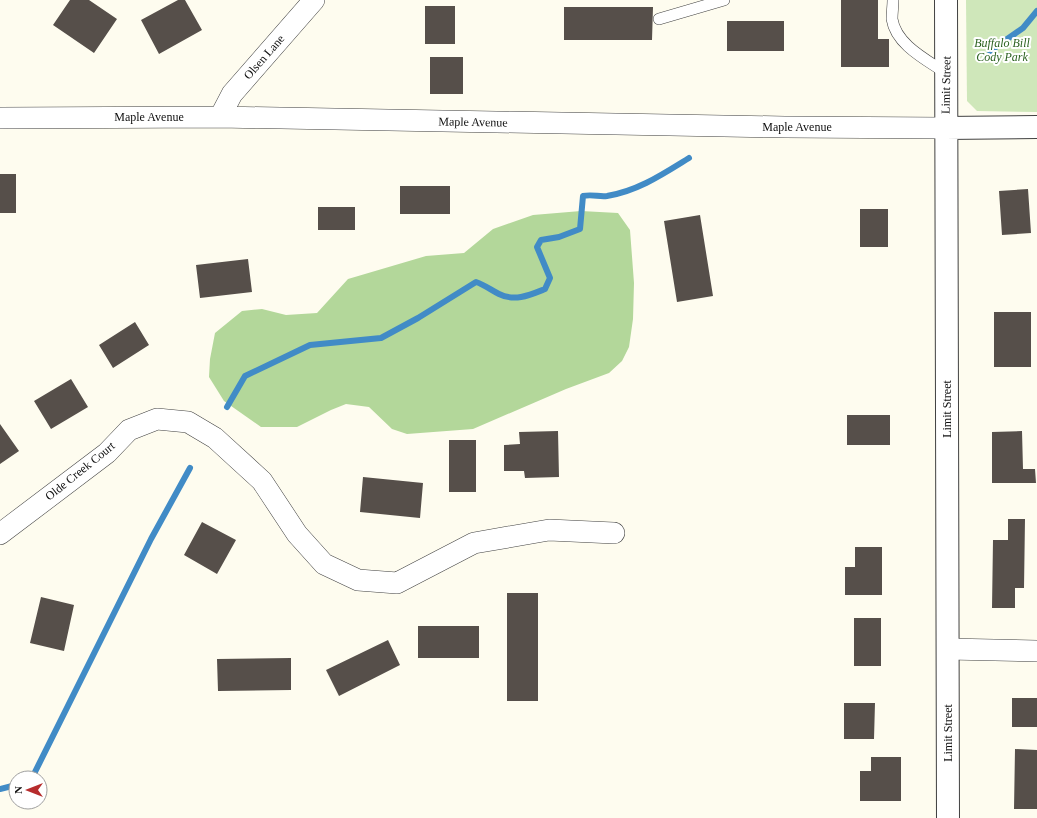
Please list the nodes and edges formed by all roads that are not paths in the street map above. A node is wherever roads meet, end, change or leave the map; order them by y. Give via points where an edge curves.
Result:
1 (314, 0) edge
2 (724, 0) edge
3 (893, 0) edge
4 (946, 0) edge
5 (659, 18) dead end
6 (947, 74) junction
7 (220, 117) junction
8 (0, 118) edge
9 (1037, 127) edge
10 (945, 128) junction
11 (0, 534) edge
12 (614, 534) dead end
13 (948, 649) junction
14 (1037, 651) edge
15 (948, 818) edge

1 - 7 street, Olsen Lane via 232,94
2 - 5 lane
3 - 6 lane via 892,19 898,35 915,52
4 - 6 street, Limit Street
6 - 10 street, Limit Street
7 - 8 street, Maple Avenue
7 - 10 street, Maple Avenue
9 - 10 street
10 - 13 street, Limit Street
11 - 12 street, Olde Creek Court via 107,452 129,430 157,419 188,422 215,438 262,481 297,534 324,564 358,580 397,583 474,543 549,530
13 - 14 street
13 - 15 street, Limit Street

